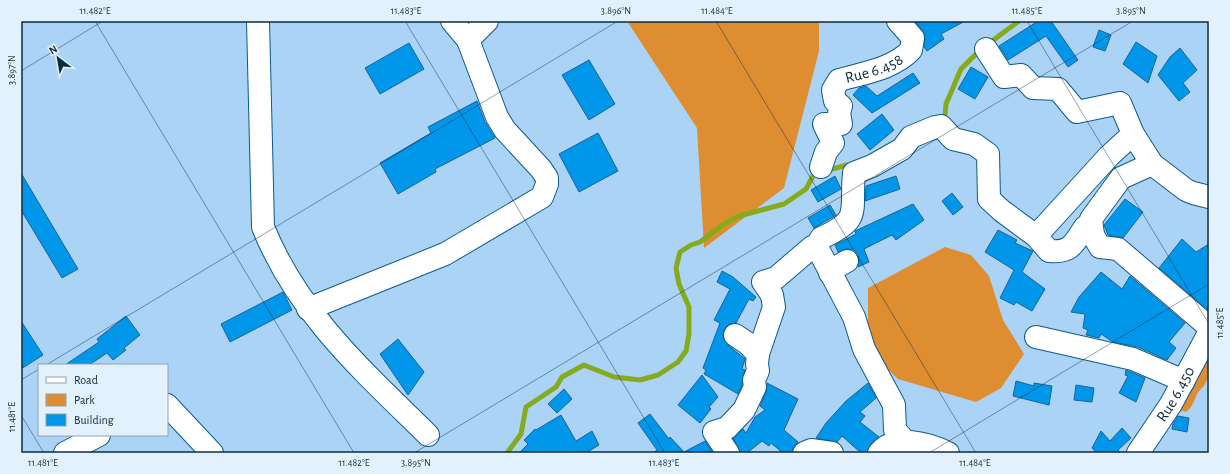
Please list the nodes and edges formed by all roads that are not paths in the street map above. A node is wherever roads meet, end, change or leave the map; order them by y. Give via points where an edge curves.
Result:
1 (258, 21) edge
2 (452, 21) edge
3 (487, 21) edge
4 (898, 21) edge
5 (468, 40) junction
6 (986, 49) dead end
7 (1134, 134) junction
8 (1152, 164) junction
9 (821, 167) dead end
10 (1209, 197) edge
11 (1093, 235) junction
12 (1036, 236) junction
13 (817, 247) junction
14 (308, 309) junction
15 (1209, 327) edge
16 (1209, 333) edge
17 (735, 334) dead end
18 (1036, 337) dead end
19 (758, 354) junction
20 (1184, 381) junction
21 (168, 406) edge
22 (428, 435) dead end
23 (98, 436) edge
24 (904, 441) junction
25 (943, 452) edge
26 (65, 453) edge
27 (212, 453) edge
28 (728, 453) edge
29 (804, 453) edge
30 (832, 453) edge
31 (879, 453) edge
32 (1138, 453) edge

1 - 14 street via 262,227 272,250
2 - 5 street
3 - 5 street
4 - 9 street, Rue 6.458 via 913,38 911,50 898,61 885,67 839,80 833,90 835,101 841,106 840,124 824,124 833,143 826,152
5 - 14 street via 501,123 547,178 542,197 445,254
6 - 7 street via 1004,77 1021,75 1033,88 1058,89 1077,112 1120,103
7 - 8 street
7 - 12 street via 1109,156
8 - 10 street via 1186,190
8 - 11 street via 1121,178 1091,219
11 - 12 street via 1085,227 1072,247 1059,252 1049,250
11 - 15 street via 1100,247 1118,249
12 - 13 street via 989,198 988,154 974,144 953,139 941,126 911,137 902,148 872,166 854,173 854,209 851,219 837,231 821,238
13 - 19 street via 812,247 776,278 756,284 772,295 774,307
13 - 24 street via 839,267 864,349 894,405 895,430
14 - 22 street via 346,355
16 - 20 street, Rue 6.450
17 - 19 street
18 - 20 street via 1133,359
19 - 28 street via 755,387 744,410 727,428 714,432
20 - 32 street, Rue 6.450
21 - 27 street
23 - 26 street
24 - 25 street
24 - 31 street via 882,449
29 - 30 street via 811,450

